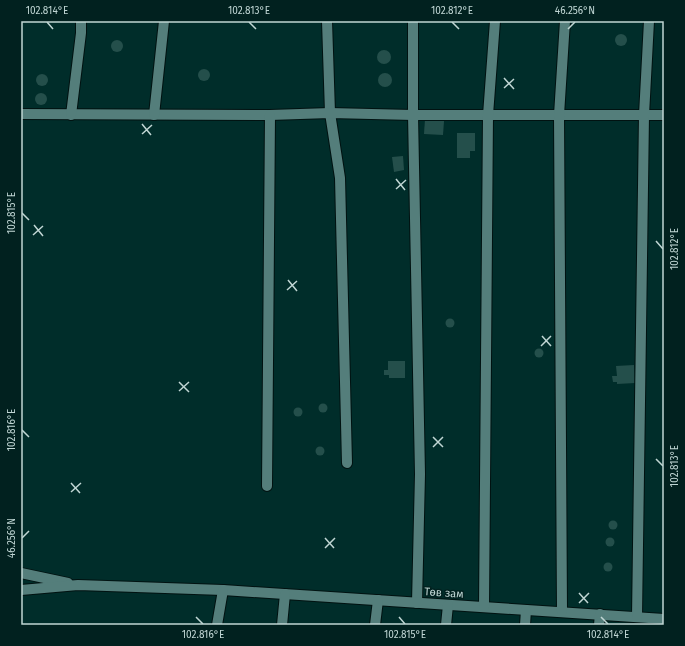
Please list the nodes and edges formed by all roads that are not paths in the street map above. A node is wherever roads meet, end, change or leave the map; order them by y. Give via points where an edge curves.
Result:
1 (81, 21) edge
2 (164, 21) edge
3 (327, 21) edge
4 (413, 21) edge
5 (494, 21) edge
6 (565, 21) edge
7 (649, 21) edge
8 (330, 113) junction
9 (21, 114) edge
10 (71, 115) junction
11 (154, 115) junction
12 (270, 115) junction
13 (413, 115) junction
14 (488, 115) junction
15 (559, 115) junction
16 (644, 115) junction
17 (664, 115) edge
18 (347, 463) dead end
19 (267, 486) dead end
20 (21, 573) edge
21 (78, 585) junction
22 (21, 590) edge
23 (223, 590) junction
24 (285, 594) junction
25 (378, 600) junction
26 (417, 603) junction
27 (448, 605) junction
28 (484, 607) junction
29 (526, 610) junction
30 (562, 612) junction
31 (600, 614) junction
32 (637, 617) junction
33 (664, 619) edge
34 (217, 625) edge
35 (282, 625) edge
36 (375, 625) edge
37 (446, 625) edge
38 (525, 625) edge
39 (600, 625) edge

1 - 10 street
2 - 11 street
3 - 8 street
4 - 13 street
5 - 14 street
6 - 15 street
7 - 16 street
8 - 12 street
8 - 13 street
8 - 18 street via 340,178
9 - 10 street
10 - 11 street
11 - 12 street
12 - 19 street
13 - 14 street
13 - 26 street via 420,474
14 - 15 street
14 - 28 street
15 - 16 street
15 - 30 street
16 - 17 street
16 - 32 street
20 - 21 street
21 - 22 street
21 - 23 street, Төв зам
23 - 24 street, Төв зам
23 - 34 street
24 - 25 street, Төв зам
24 - 35 street
25 - 26 street, Төв зам
25 - 36 street
26 - 27 street, Төв зам
27 - 28 street, Төв зам
27 - 37 street
28 - 29 street, Төв зам
29 - 30 street, Төв зам
29 - 38 street
30 - 31 street, Төв зам
31 - 32 street, Төв зам
31 - 39 street
32 - 33 street, Төв зам

